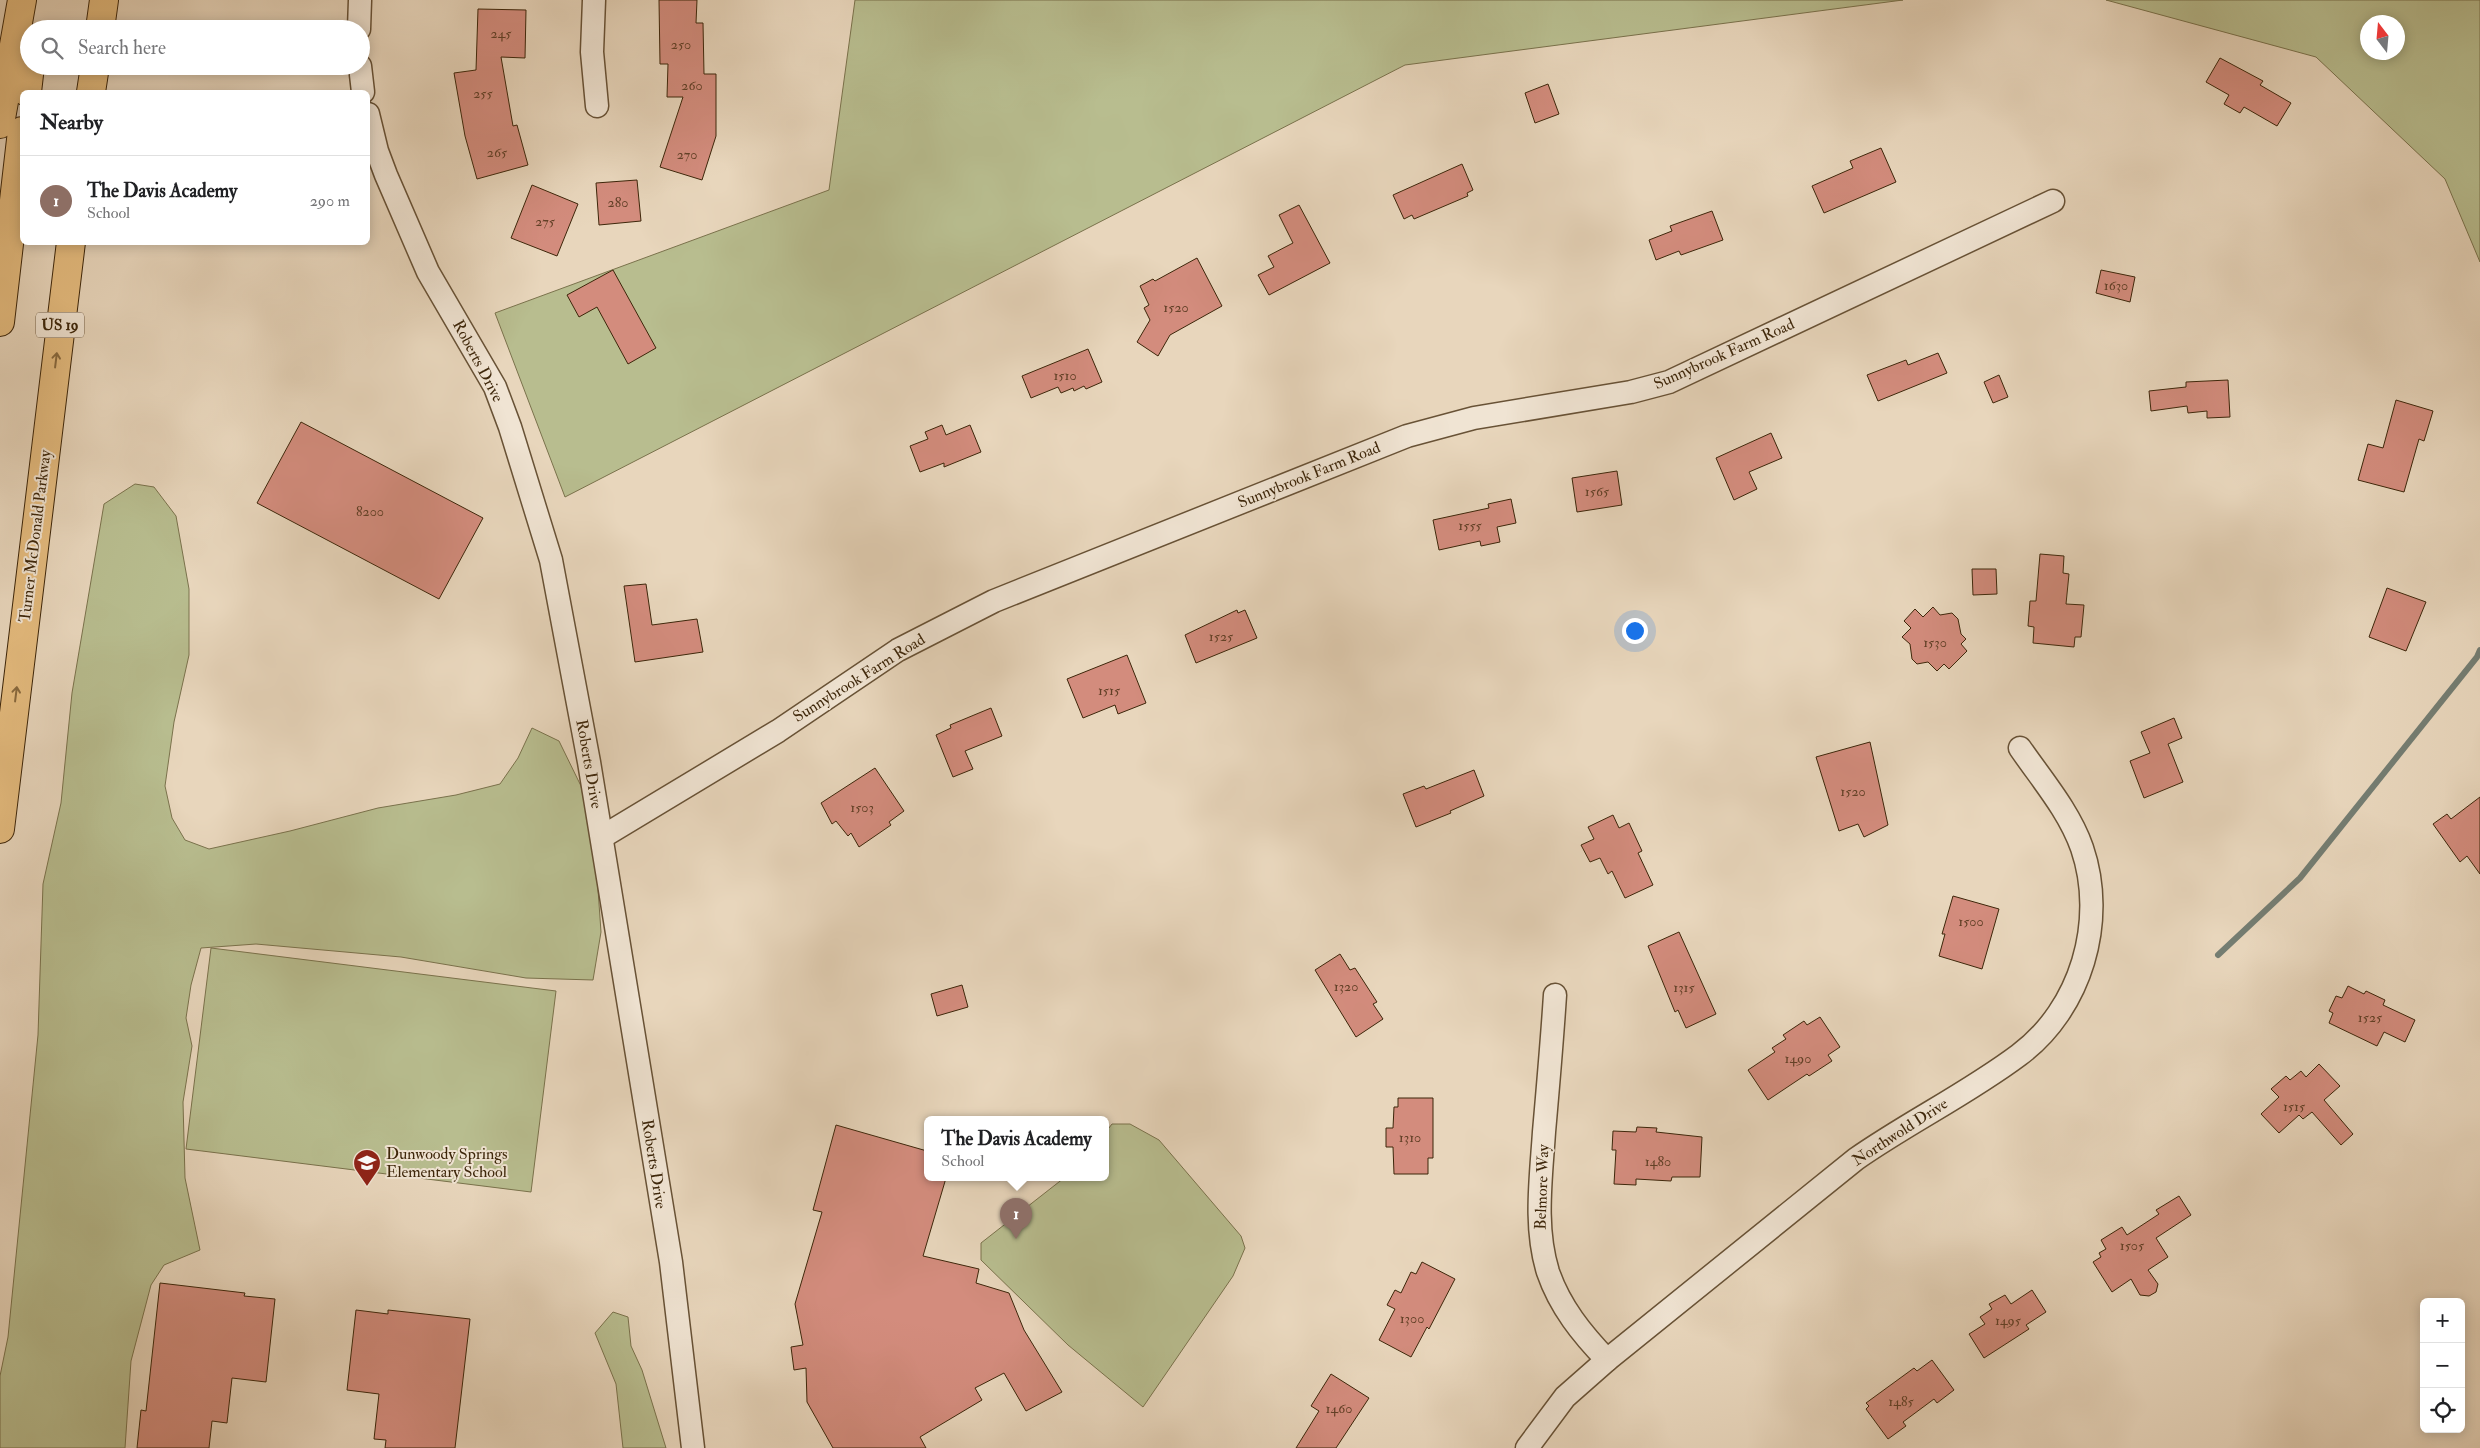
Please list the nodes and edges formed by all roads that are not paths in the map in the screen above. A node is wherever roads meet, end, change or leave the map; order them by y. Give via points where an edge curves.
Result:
1 (22, 0) edge
2 (38, 0) edge
3 (99, 0) edge
4 (104, 0) edge
5 (360, 0) edge
6 (594, 0) edge
7 (35, 20) edge
8 (97, 20) edge
9 (101, 20) edge
10 (359, 20) edge
11 (29, 75) edge
12 (92, 75) edge
13 (361, 75) edge
14 (27, 90) edge
15 (90, 90) edge
16 (363, 90) edge
17 (597, 106) dead end
18 (370, 122) edge
19 (0, 124) edge
20 (20, 148) edge
21 (2053, 201) dead end
22 (71, 245) edge
23 (0, 322) edge
24 (2020, 748) dead end
25 (0, 829) edge
26 (602, 837) junction
27 (1555, 995) dead end
28 (1607, 1360) junction
29 (693, 1448) edge
30 (1527, 1448) edge

1 - 19 highway
2 - 7 highway
3 - 8 highway
4 - 9 highway
5 - 10 street
6 - 17 street via 592,52
11 - 14 highway
12 - 15 highway
13 - 16 street
18 - 26 street, Roberts Drive via 380,159 428,272 495,387 510,427 551,560
20 - 23 highway
21 - 26 street, Sunnybrook Farm Road via 1669,382 1631,392 1474,418 1407,436 994,601 898,650 778,731
25 -> 22 highway, Turner McDonald Parkway / US 19
24 - 28 street, Northwold Drive via 2069,818 2082,848 2089,876 2092,909 2088,944 2078,978 2062,1010 2019,1055 1856,1159
26 - 29 street, Roberts Drive via 670,1262
27 - 28 street, Belmore Way via 1539,1199 1541,1240 1549,1273 1562,1304 1581,1333
28 - 30 street, Northwold Drive via 1565,1397

